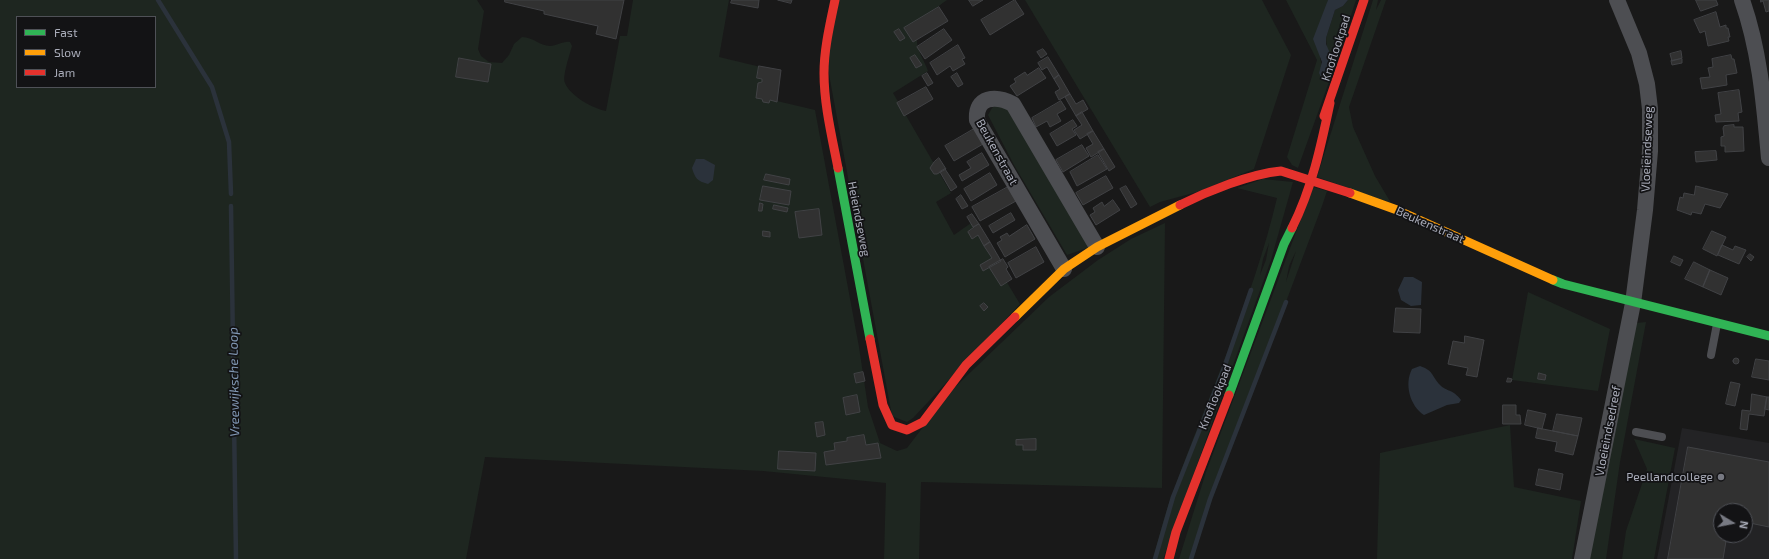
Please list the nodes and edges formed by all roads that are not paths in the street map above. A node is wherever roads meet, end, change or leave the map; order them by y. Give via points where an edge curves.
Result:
1 (835, 0) edge
2 (1364, 0) edge
3 (1617, 0) edge
4 (1742, 0) edge
5 (1330, 103) junction
6 (1310, 149) dead end
7 (1769, 158) edge
8 (1311, 181) junction
9 (1291, 205) dead end
10 (1284, 244) junction
11 (1097, 247) junction
12 (1064, 269) junction
13 (1634, 303) junction
14 (1717, 323) junction
15 (1769, 336) edge
16 (1711, 355) dead end
17 (906, 430) joint
18 (1636, 432) dead end
19 (1662, 436) dead end
20 (1170, 559) edge
21 (1582, 559) edge

1 - 17 street, Heieindseweg via 824,73 830,130 882,405 892,425
2 - 5 street, Knoflookpad
3 - 13 street, Vloeieindseweg via 1639,53 1650,109 1647,188
4 - 7 street via 1751,26 1761,76
5 - 6 street, Knoflookpad
5 - 8 street, Knoflookpad
8 - 10 street, Knoflookpad via 1304,204
8 - 11 street, Beukenstraat via 1281,171 1270,172 1219,188 1182,204
8 - 13 street, Beukenstraat via 1373,200 1563,284
9 - 10 street, Knoflookpad
10 - 20 street, Knoflookpad via 1176,532
11 - 12 street, Beukenstraat
11 - 12 street, Beukenstraat via 1013,104 994,98 980,104 976,112 977,120
12 - 17 street, Beukenstraat via 966,365 923,422
13 - 14 street, Beukenstraat
13 - 21 street, Vloeieindsedreef
14 - 15 street, Beukenstraat
14 - 16 lane
18 - 19 lane

